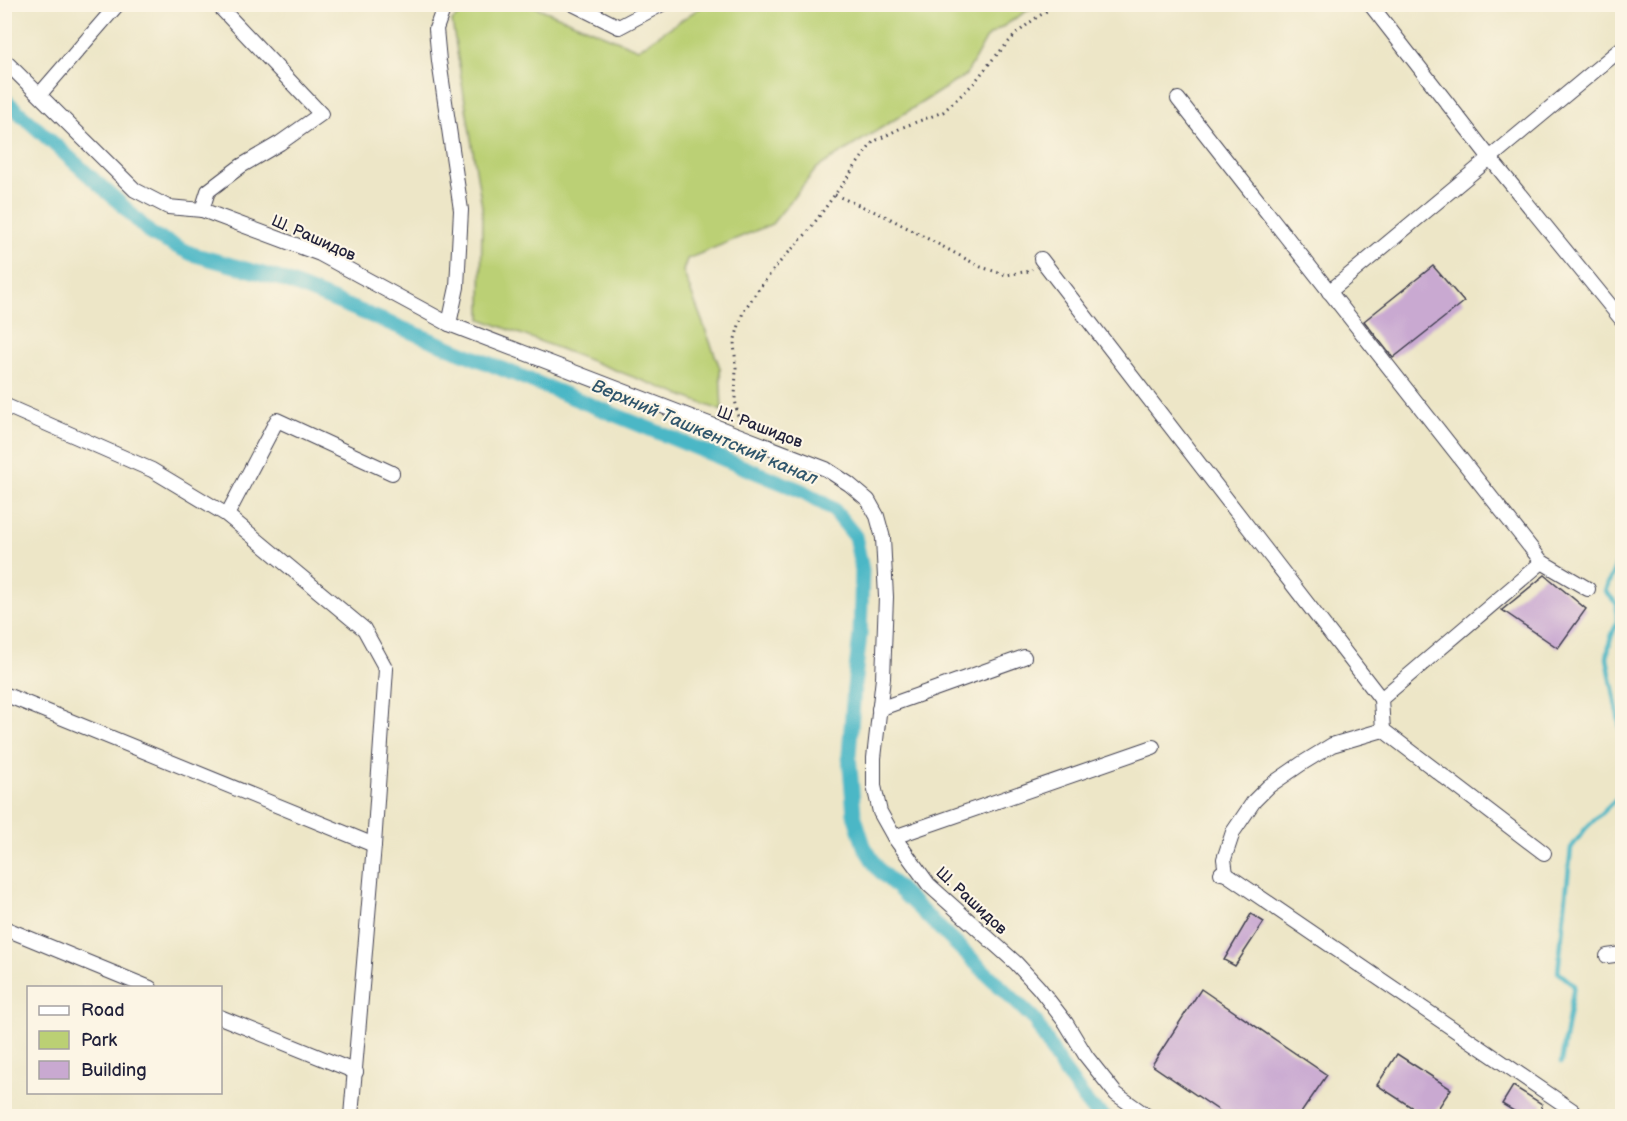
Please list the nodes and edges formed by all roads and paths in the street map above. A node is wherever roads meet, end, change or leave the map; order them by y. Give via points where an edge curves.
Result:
1 (118, 4) edge
2 (217, 4) edge
3 (445, 4) edge
4 (573, 4) edge
5 (662, 4) edge
6 (1057, 4) edge
7 (1370, 4) edge
8 (1623, 48) edge
9 (4, 60) edge
10 (40, 94) junction
11 (1178, 99) dead end
12 (1490, 159) junction
13 (835, 195) junction
14 (202, 210) junction
15 (1041, 259) joint
16 (1329, 292) junction
17 (1623, 320) edge
18 (449, 324) junction
19 (4, 405) edge
20 (740, 436) junction
21 (392, 473) dead end
22 (227, 515) junction
23 (1542, 562) junction
24 (1588, 589) dead end
25 (1024, 657) dead end
26 (4, 694) edge
27 (1381, 699) junction
28 (879, 709) junction
29 (1383, 730) junction
30 (1153, 747) dead end
31 (894, 837) junction
32 (374, 845) junction
33 (1544, 853) dead end
34 (4, 928) edge
35 (1623, 954) edge
36 (1607, 956) dead end
37 (148, 986) edge
38 (222, 1018) edge
39 (356, 1072) junction
40 (351, 1116) edge
41 (1147, 1116) edge
42 (1575, 1116) edge

1 - 10 street
2 - 14 street via 321,114 208,191
3 - 18 street via 436,29 460,210 457,287
4 - 5 street via 619,27
6 - 13 path via 1016,34 943,112 873,142
7 - 12 street
8 - 12 street
9 - 10 street, Ш. Рашидов
10 - 14 street, Ш. Рашидов via 135,190 168,207
11 - 16 street
12 - 16 street
12 - 17 street
13 - 15 path via 998,273 1030,271
13 - 20 path via 743,312 734,342
14 - 18 street, Ш. Рашидов via 320,254
15 - 27 street
16 - 23 street
18 - 20 street, Ш. Рашидов
19 - 22 street via 152,470
20 - 28 street, Ш. Рашидов via 826,469 868,500 877,516 884,538 886,597
21 - 22 street via 277,420
22 - 32 street via 364,629 386,669
23 - 24 street
23 - 27 street
25 - 28 street
26 - 32 street
27 - 29 street
28 - 31 street, Ш. Рашидов via 874,786 880,812
29 - 33 street
29 - 42 street via 1332,745 1269,786 1233,832 1223,873 1572,1110
30 - 31 street
31 - 41 street, Ш. Рашидов via 929,885 1039,988 1116,1094
32 - 39 street
34 - 37 street
35 - 36 street
38 - 39 street
39 - 40 street

